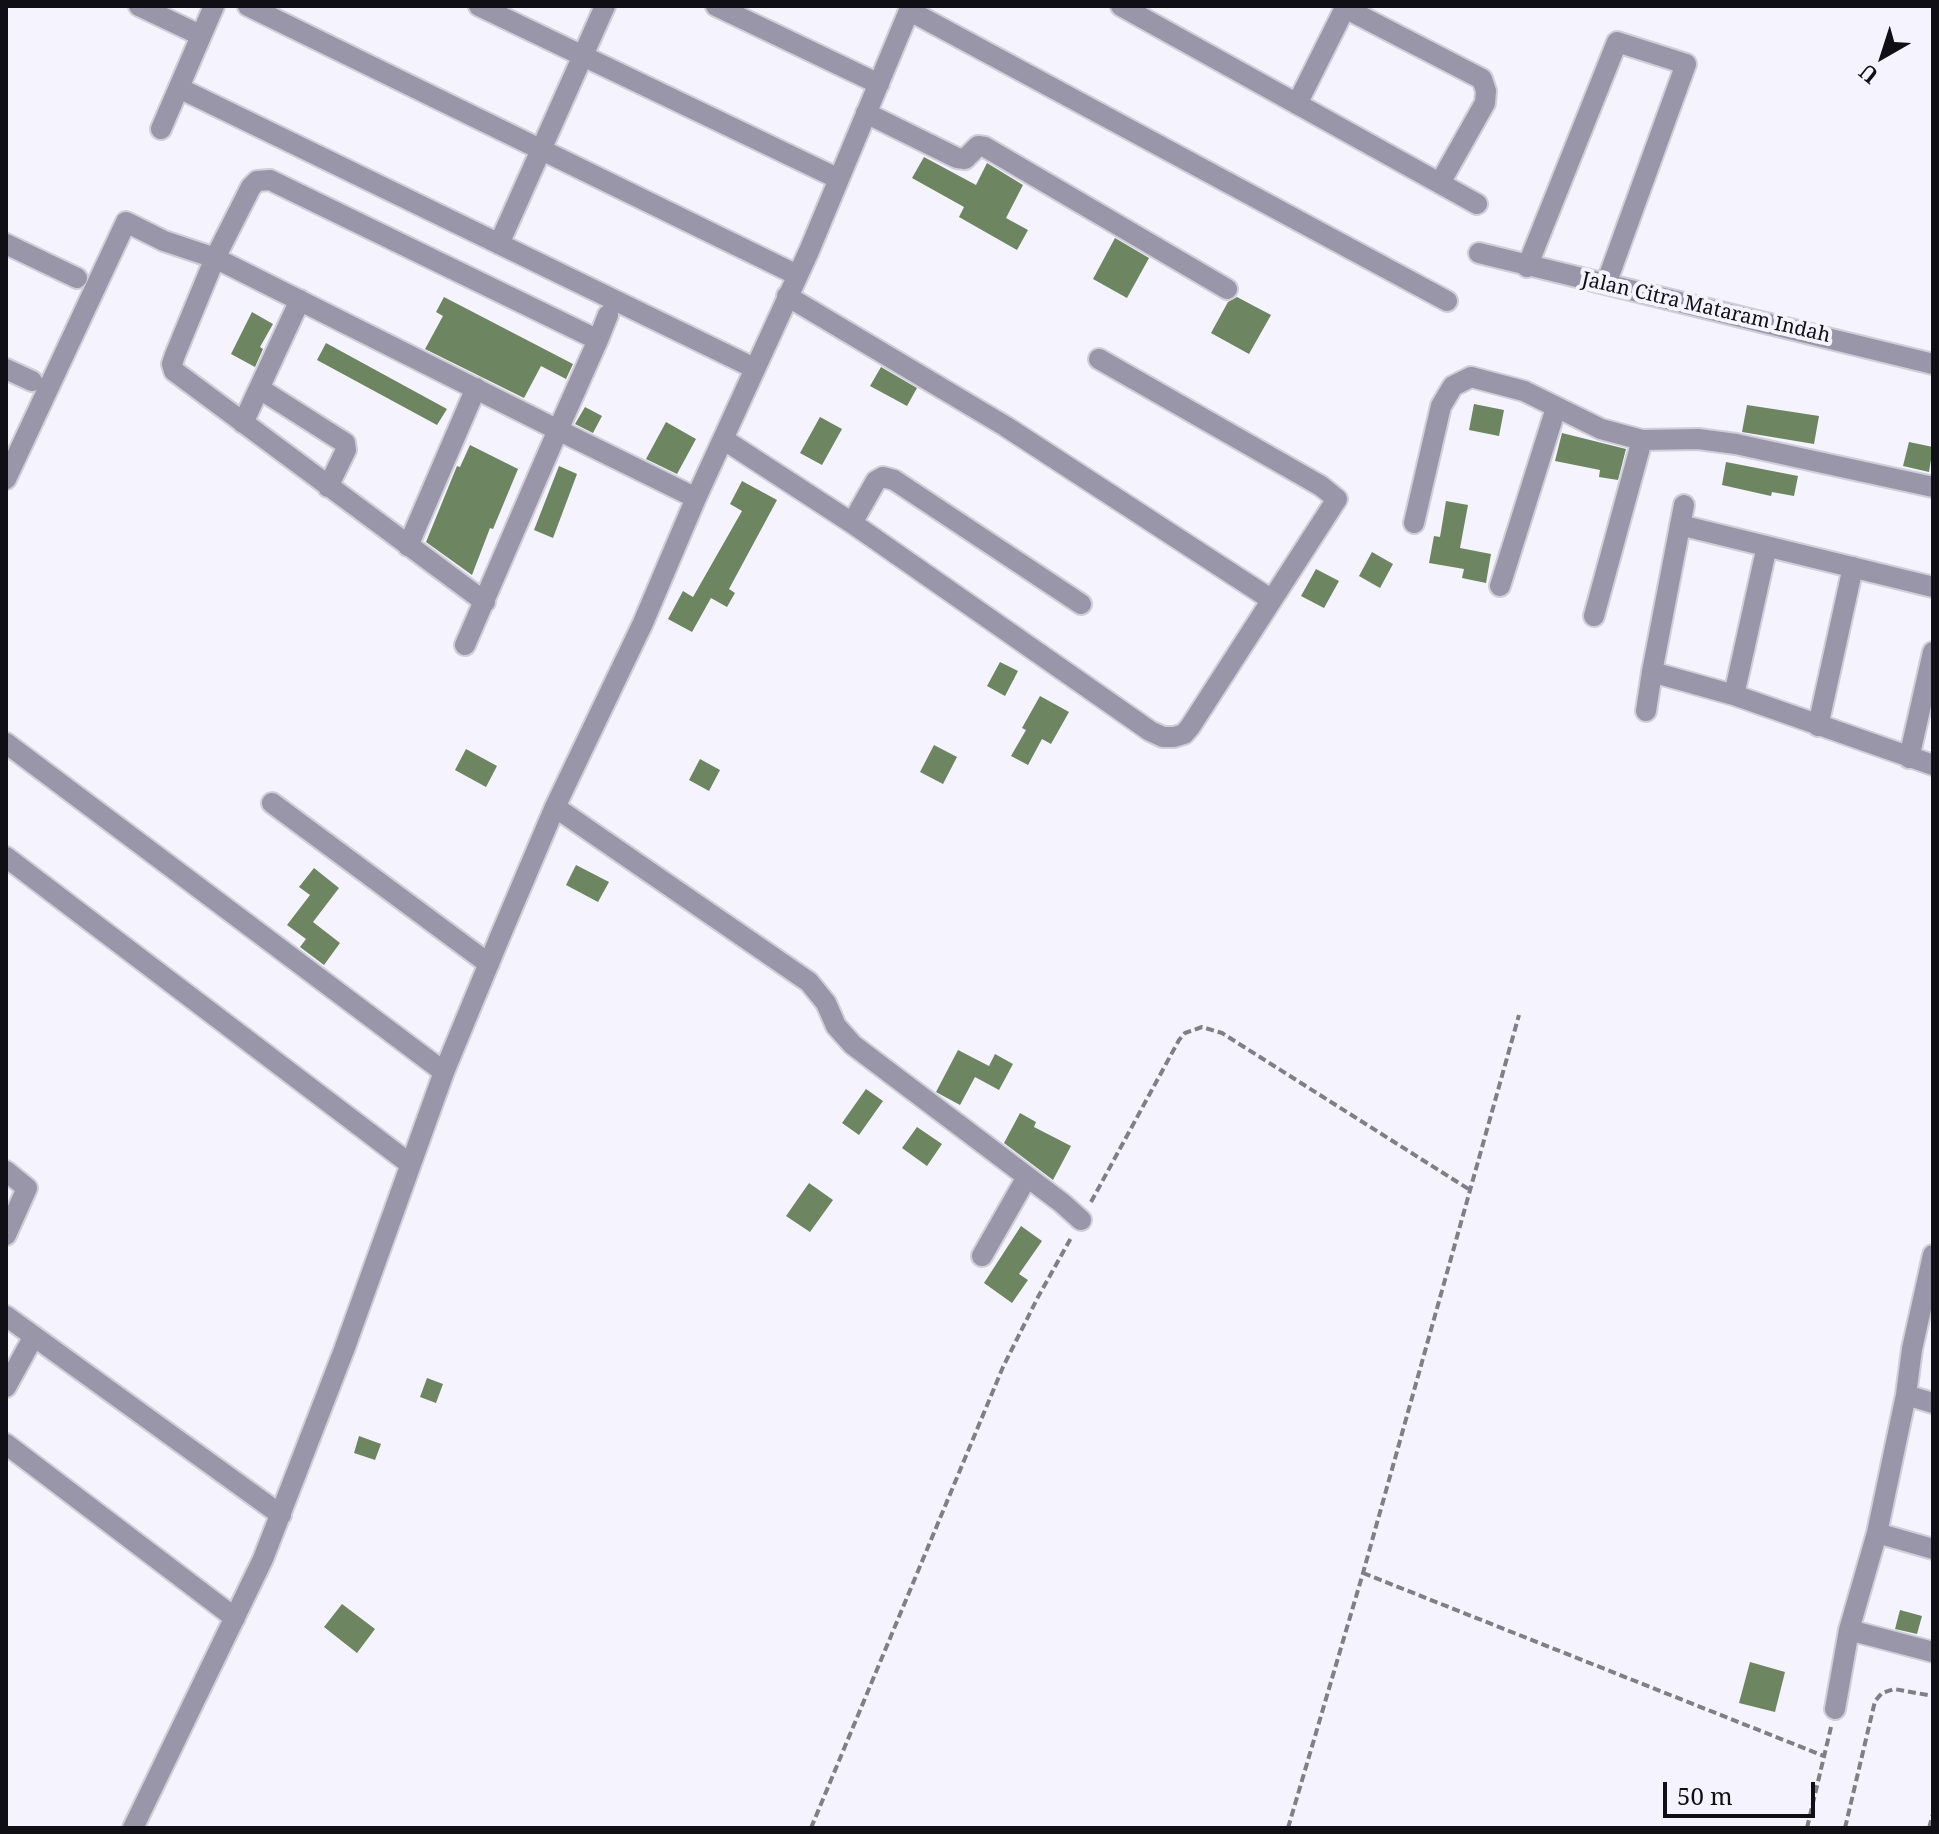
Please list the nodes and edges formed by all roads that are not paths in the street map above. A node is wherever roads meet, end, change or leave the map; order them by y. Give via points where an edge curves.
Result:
1 (139, 6) edge
2 (214, 6) edge
3 (248, 6) edge
4 (479, 6) edge
5 (605, 6) edge
6 (716, 6) edge
7 (1121, 6) edge
8 (910, 8) edge
9 (200, 35) junction
10 (583, 56) junction
11 (879, 84) junction
12 (179, 88) junction
13 (1297, 104) junction
14 (866, 113) junction
15 (161, 129) dead end
16 (542, 149) junction
17 (839, 179) junction
18 (1440, 183) junction
19 (1477, 204) dead end
20 (6, 244) edge
21 (499, 244) junction
22 (1479, 253) dead end
23 (215, 258) junction
24 (1527, 267) junction
25 (797, 275) junction
26 (77, 278) dead end
27 (1606, 284) junction
28 (1227, 289) dead end
29 (787, 296) junction
30 (300, 300) junction
31 (1447, 301) dead end
32 (608, 315) dead end
33 (598, 340) junction
34 (1099, 359) dead end
35 (1933, 364) edge
36 (754, 368) junction
37 (6, 369) edge
38 (32, 381) dead end
39 (476, 388) junction
40 (260, 389) junction
41 (1556, 408) junction
42 (243, 423) junction
43 (558, 430) junction
44 (723, 439) junction
45 (1642, 440) junction
46 (6, 479) edge
47 (328, 487) junction
48 (1933, 487) edge
49 (696, 498) junction
50 (852, 523) junction
51 (1414, 523) dead end
52 (408, 546) junction
53 (1767, 546) junction
54 (1853, 567) junction
55 (1500, 586) dead end
56 (1933, 587) edge
57 (1266, 596) junction
58 (485, 602) junction
59 (1081, 604) dead end
60 (1594, 616) dead end
61 (465, 645) dead end
62 (1933, 652) edge
63 (1652, 672) junction
64 (1734, 695) junction
65 (1646, 711) dead end
66 (1818, 726) junction
67 (6, 743) edge
68 (1909, 758) junction
69 (1933, 765) edge
70 (272, 803) dead end
71 (555, 807) junction
72 (6, 857) edge
73 (489, 964) junction
74 (444, 1072) junction
75 (410, 1164) junction
76 (6, 1171) edge
77 (1027, 1177) junction
78 (1081, 1220) road end
79 (6, 1235) edge
80 (1933, 1255) edge
81 (982, 1256) dead end
82 (6, 1316) edge
83 (34, 1336) junction
84 (1912, 1349) junction
85 (1933, 1355) edge
86 (6, 1387) edge
87 (1906, 1395) junction
88 (1933, 1403) edge
89 (6, 1444) edge
90 (281, 1515) junction
91 (1877, 1533) junction
92 (1933, 1549) edge
93 (235, 1618) junction
94 (1849, 1630) junction
95 (1933, 1652) edge
96 (1835, 1709) road end
97 (133, 1828) edge

1 - 9 street
2 - 9 street
3 - 16 street
4 - 10 street
5 - 10 street
6 - 11 street
7 - 13 street
8 - 11 street
8 - 31 street
9 - 12 street
10 - 16 street
10 - 17 street
11 - 14 street
12 - 15 street
12 - 21 street
13 - 18 street
13 - 18 street via 1345,8 1482,79 1485,103
14 - 17 street
14 - 28 street via 957,158 985,147
16 - 21 street
16 - 25 street
17 - 25 street
18 - 19 street
20 - 26 street
21 - 36 street
22 - 24 street, Jalan Citra Mataram Indah
23 - 30 street
23 - 33 street via 251,187 270,180
23 - 42 street via 172,364 180,376
23 - 46 street via 126,222
24 - 27 street, Jalan Citra Mataram Indah
24 - 27 street via 1617,42 1686,64
25 - 29 street
27 - 35 street, Jalan Citra Mataram Indah
29 - 36 street
29 - 57 street via 991,418
30 - 39 street
30 - 40 street
32 - 33 street
33 - 43 street
34 - 57 street via 1337,499
36 - 44 street
37 - 38 street
39 - 43 street
39 - 52 street
40 - 42 street
40 - 47 street via 345,443
41 - 45 street
41 - 51 street via 1480,377 1453,386 1441,406
41 - 55 street
42 - 47 street
43 - 49 street
43 - 58 street
44 - 49 street
44 - 50 street
45 - 48 street via 1736,444
45 - 60 street
47 - 52 street
49 - 71 street
50 - 57 street via 1163,737 1184,734 1190,727
50 - 59 street via 876,481 894,480
52 - 58 street
53 - 54 street
53 - 63 street via 1682,515
53 - 64 street
54 - 56 street
54 - 66 street
58 - 61 street
62 - 68 street
63 - 64 street
63 - 65 street
64 - 66 street
66 - 68 street
67 - 74 street
68 - 69 street
70 - 73 street
71 - 73 street
71 - 77 street via 809,982 853,1045
72 - 75 street
73 - 74 street
74 - 75 street
75 - 90 street
76 - 79 street via 27,1188
77 - 78 street
77 - 81 street
80 - 84 street
82 - 83 street
83 - 86 street
83 - 90 street
84 - 85 street
84 - 87 street
87 - 88 street
87 - 91 street
89 - 93 street
90 - 93 street
91 - 92 street
91 - 94 street
93 - 97 street
94 - 95 street
94 - 96 street

